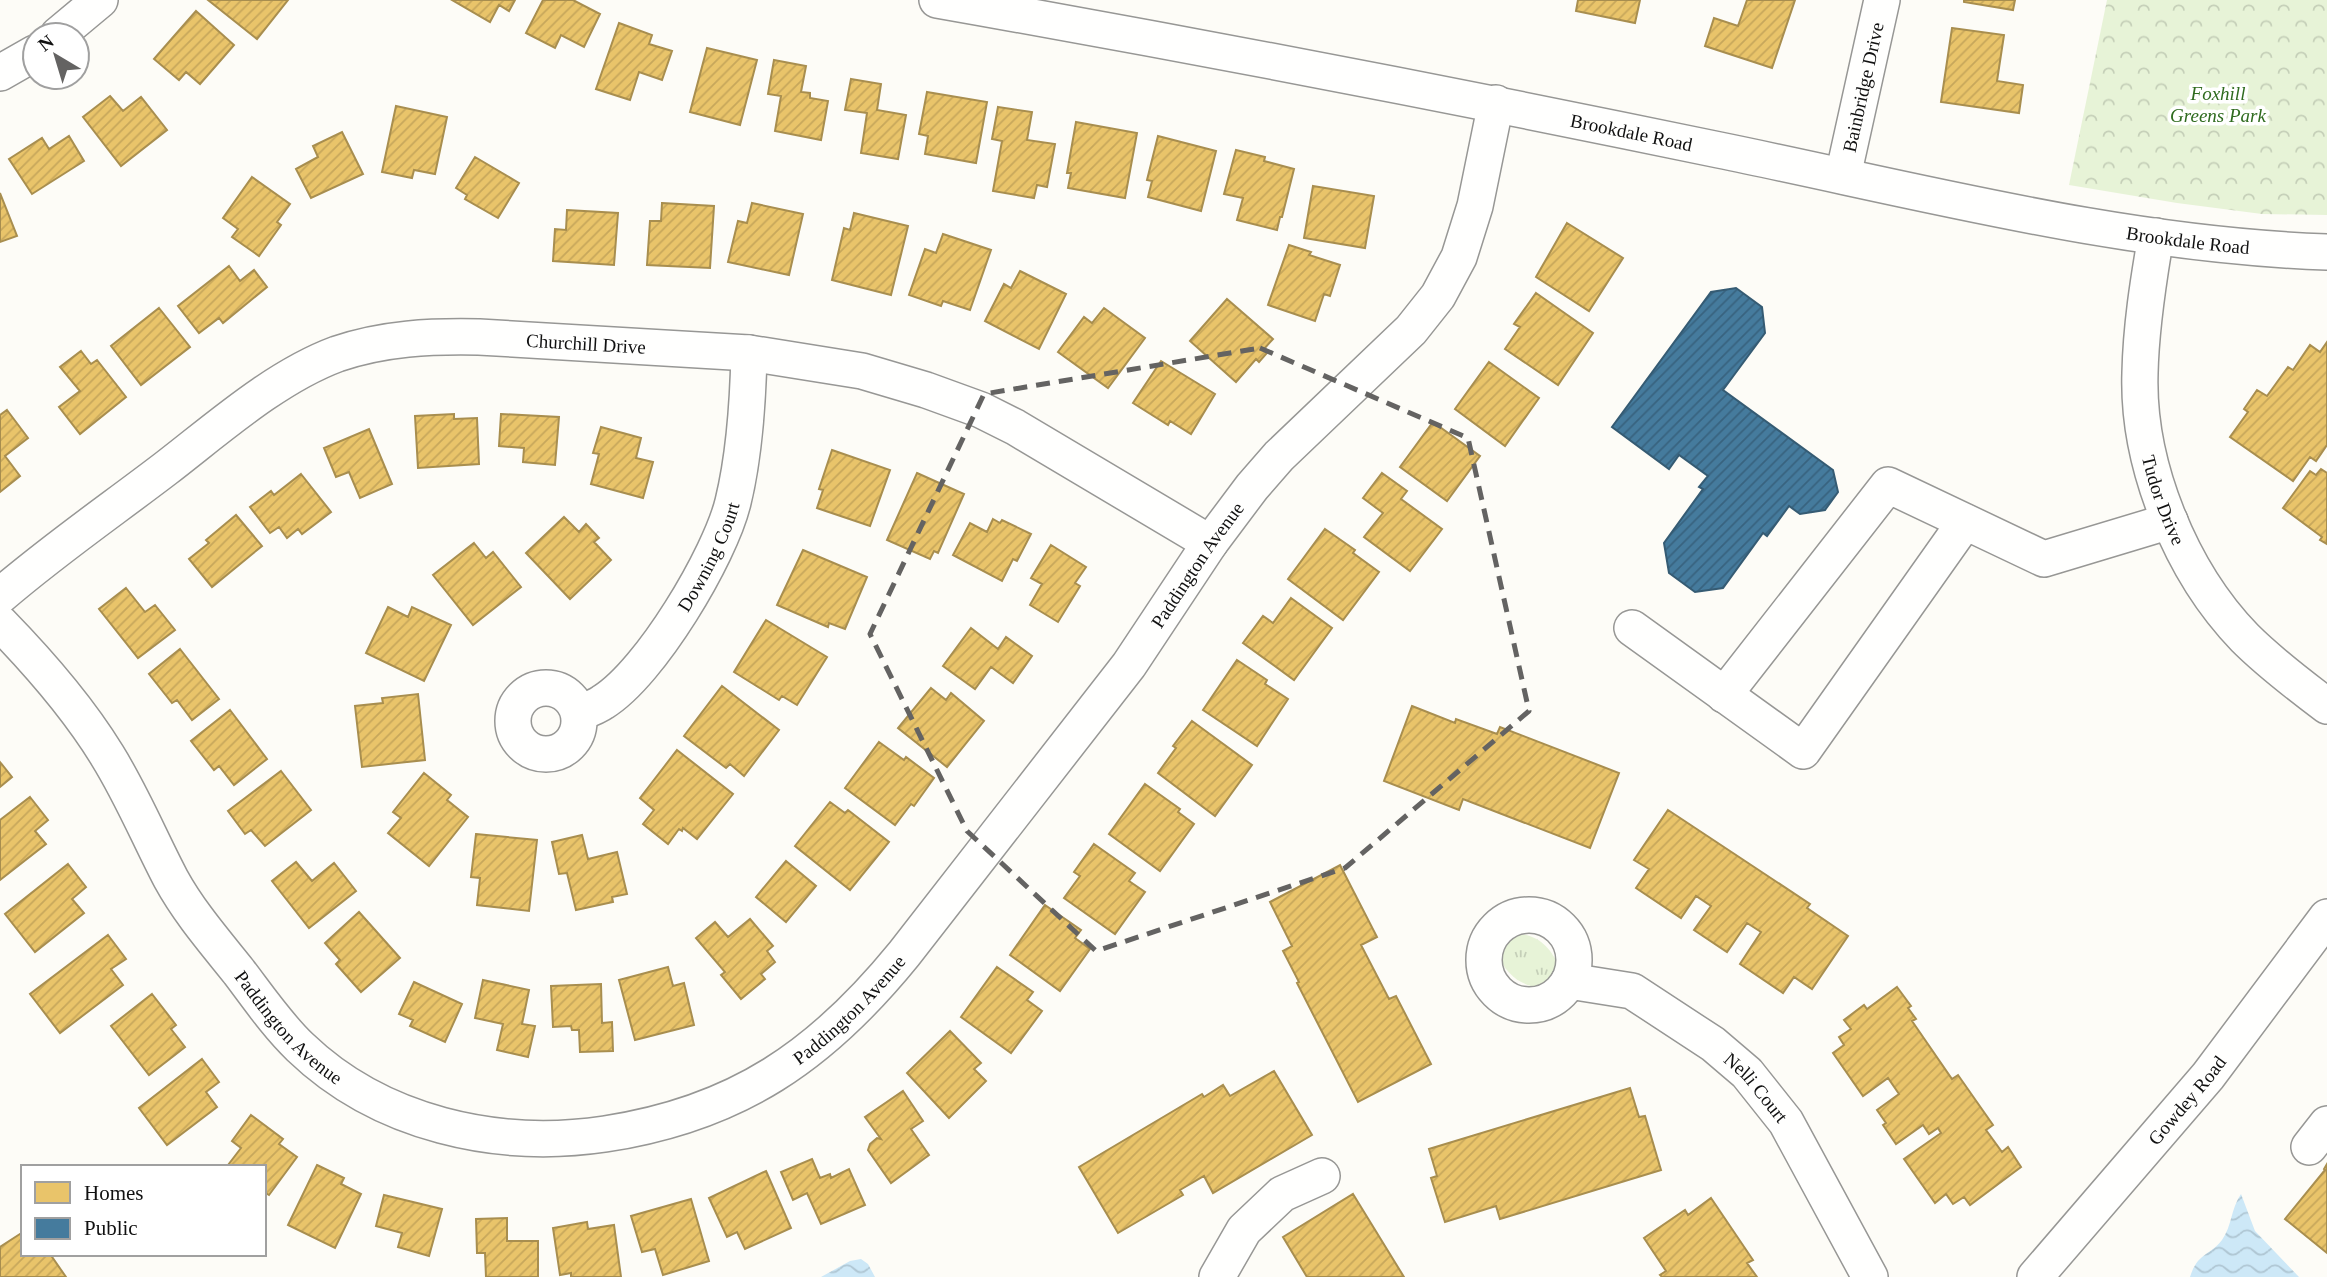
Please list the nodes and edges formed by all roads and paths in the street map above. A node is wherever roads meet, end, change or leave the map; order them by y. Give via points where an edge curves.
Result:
1 (100, 0) edge
2 (937, 0) edge
3 (1882, 0) edge
4 (1057, 11) edge
5 (75, 21) edge
6 (21, 61) edge
7 (0, 73) edge
8 (1496, 103) junction
9 (1843, 176) junction
10 (2156, 236) junction
11 (2327, 252) edge
12 (749, 353) junction
13 (1965, 522) junction
14 (2171, 522) junction
15 (1210, 544) junction
16 (0, 597) edge
17 (0, 623) edge
18 (1632, 628) dead end
19 (1724, 695) junction
20 (2327, 706) edge
21 (579, 713) dead end
22 (2327, 917) edge
23 (1569, 981) dead end
24 (1322, 1176) dead end
25 (1217, 1277) edge
26 (1870, 1277) edge
27 (2035, 1277) edge

1 - 5 street
2 - 4 street, Brookdale Road
3 - 9 street, Bainbridge Drive
4 - 8 street, Brookdale Road
6 - 7 street
8 - 9 street, Brookdale Road
8 - 15 street, Paddington Avenue via 1475,206 1459,257 1438,296 1402,339 1279,456
9 - 10 street, Brookdale Road via 2080,226
10 - 11 street, Brookdale Road
10 - 14 street, Tudor Drive via 2145,297 2142,415 2148,451
12 - 15 street, Churchill Drive via 862,371 981,410
12 - 16 street, Churchill Drive via 435,337 394,340 335,355 240,412
12 - 21 street, Downing Court via 748,397 733,502 706,569 642,665 603,702
13 - 14 street via 2044,559
13 - 19 street via 1888,485
13 - 19 street via 1803,751
14 - 20 street, Tudor Drive via 2210,595 2245,638
15 - 17 street, Paddington Avenue via 1089,718 871,995 842,1023 762,1082 709,1107 639,1128 575,1138 532,1138 435,1124 355,1091 299,1046 197,918 172,880 106,753 68,699
18 - 19 street
22 - 27 street, Gowdey Road via 2208,1076
23 - 26 street, Nelli Court via 1632,991 1713,1044 1747,1073 1786,1122
24 - 25 street via 1282,1195 1244,1230

